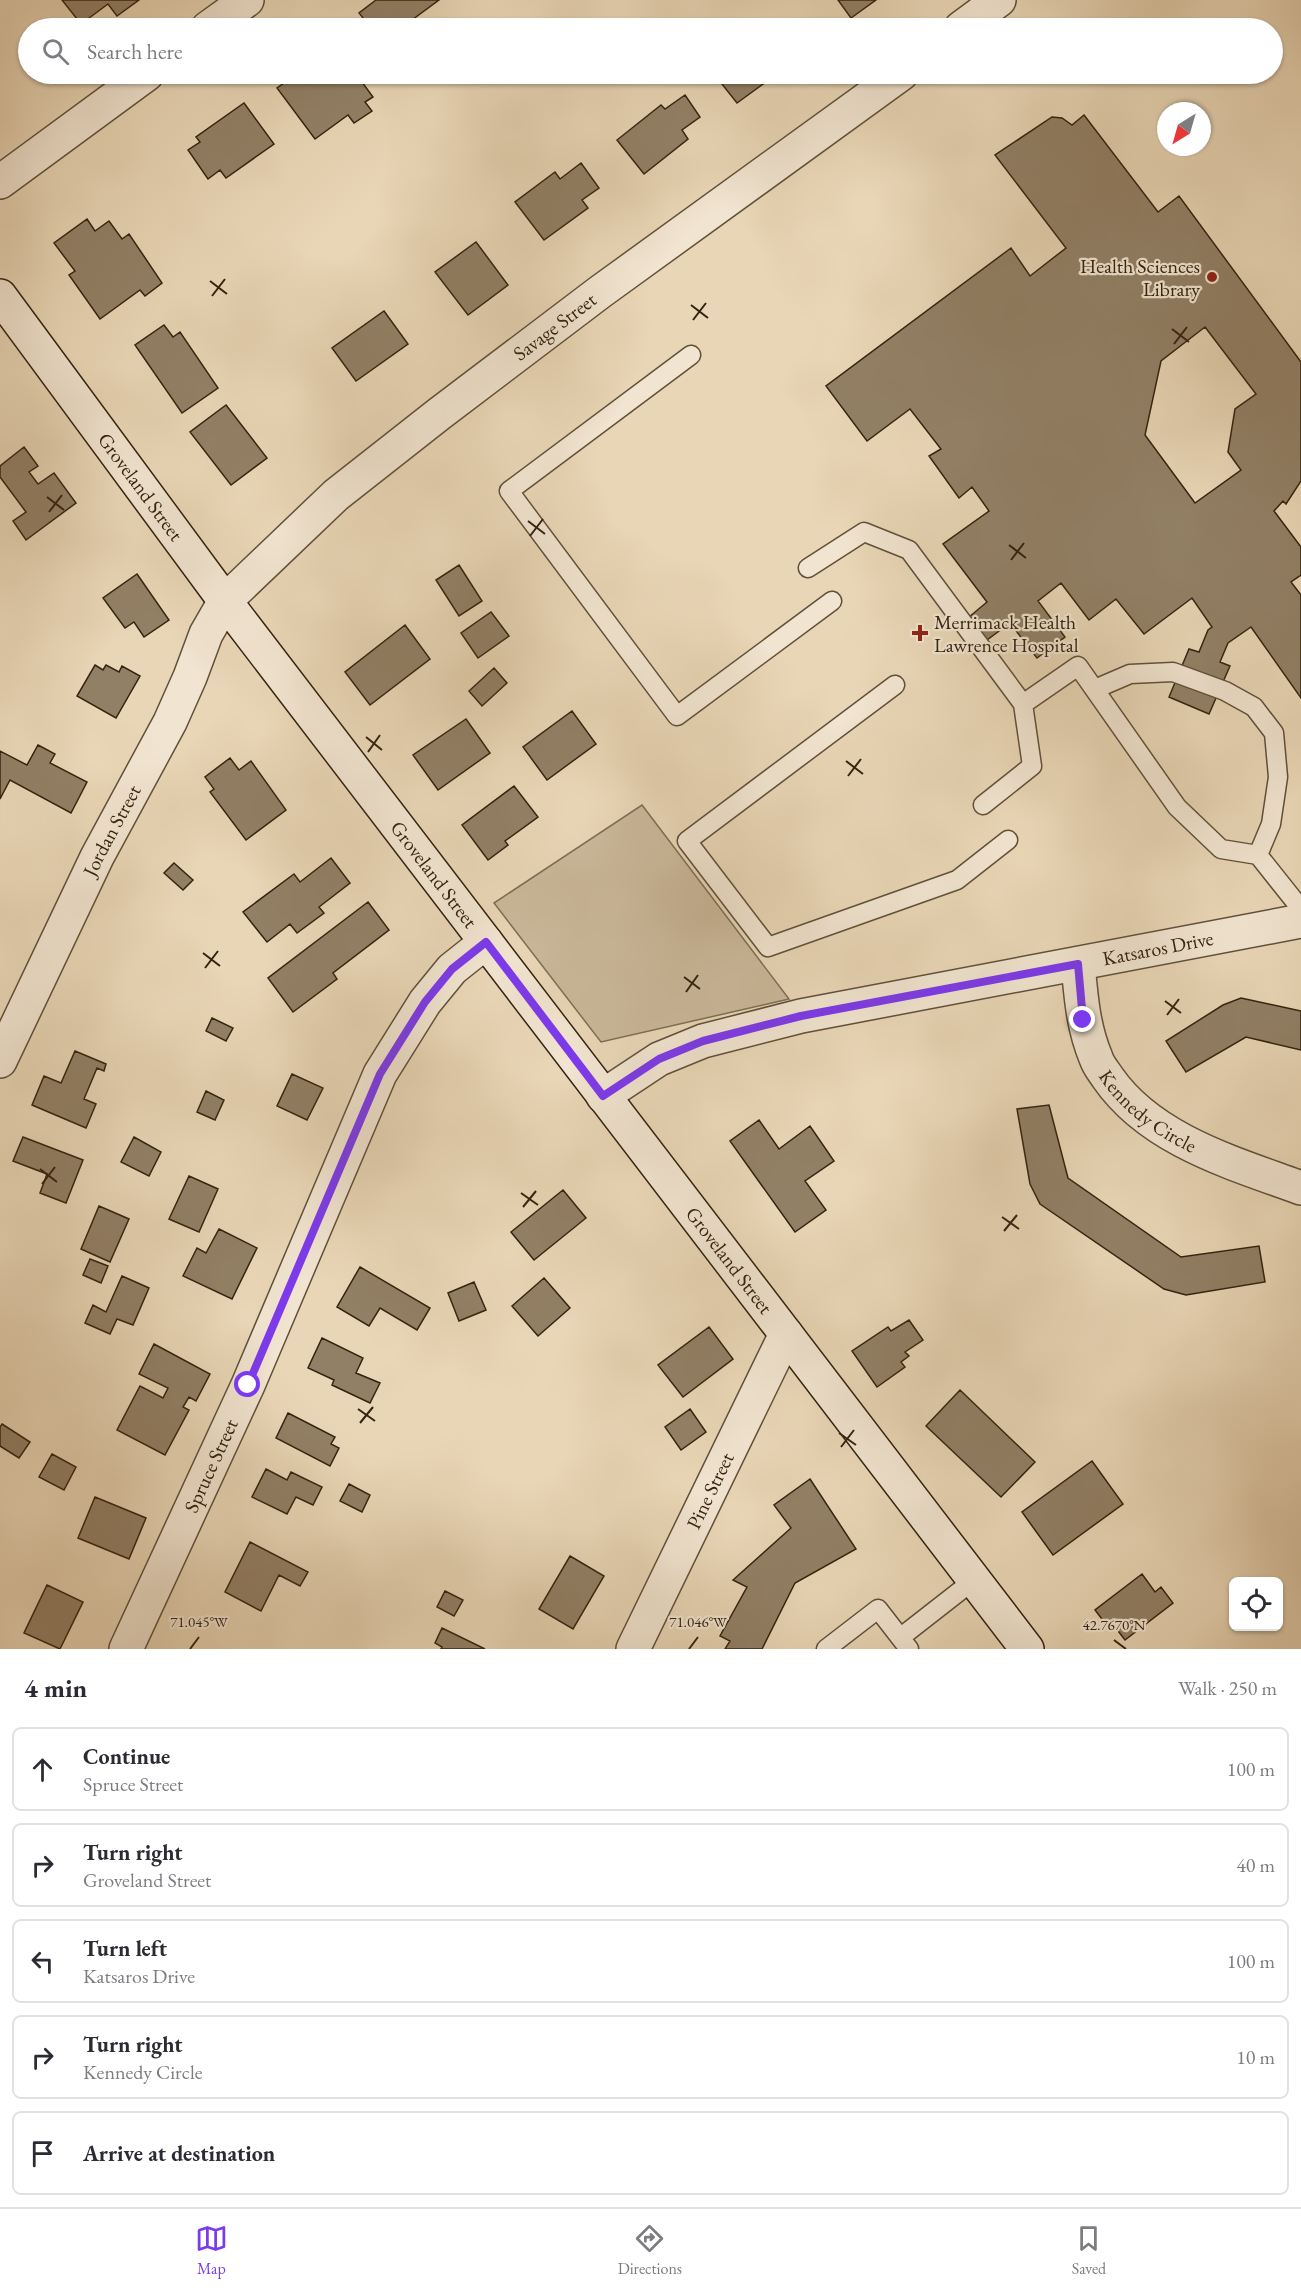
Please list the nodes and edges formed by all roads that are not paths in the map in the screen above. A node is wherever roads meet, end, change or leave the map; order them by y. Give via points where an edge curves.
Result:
1 (247, 0) edge
2 (999, 0) edge
3 (222, 18) edge
4 (975, 18) edge
5 (133, 84) edge
6 (887, 84) edge
7 (0, 182) edge
8 (0, 296) edge
9 (691, 355) dead end
10 (808, 568) dead end
11 (225, 601) junction
12 (832, 601) dead end
13 (896, 686) dead end
14 (1095, 689) junction
15 (1023, 704) junction
16 (983, 805) dead end
17 (1008, 840) dead end
18 (1258, 855) junction
19 (1301, 909) edge
20 (1301, 921) edge
21 (486, 942) junction
22 (1078, 964) junction
23 (0, 1061) edge
24 (603, 1096) junction
25 (1301, 1188) edge
26 (786, 1334) junction
27 (974, 1580) junction
28 (905, 1643) edge
29 (126, 1649) edge
30 (633, 1649) edge
31 (826, 1649) edge
32 (1027, 1649) edge

1 - 3 street
2 - 4 street
5 - 7 street
6 - 11 street, Savage Street via 600,292 392,451 336,495
8 - 11 street, Groveland Street
9 - 12 lane via 509,490 677,716
10 - 15 lane via 864,532 909,550
11 - 21 street, Groveland Street
11 - 23 street, Jordan Street via 206,634 170,722 97,857
13 - 17 lane via 687,841 768,947 957,880
14 - 15 lane via 1078,666
14 - 18 lane via 1177,807 1221,849
14 - 18 lane via 1130,674 1173,672 1225,691 1254,707 1274,733 1278,777 1270,824
15 - 16 lane via 1032,766
18 - 19 lane
20 - 22 street, Katsaros Drive
21 - 24 street, Groveland Street
21 - 29 street, Spruce Street via 452,969 425,1002 380,1074 248,1385
22 - 24 street, Katsaros Drive via 801,1016 703,1041 659,1059
22 - 25 street, Kennedy Circle via 1083,1020 1096,1061 1117,1091 1184,1142
24 - 26 street, Groveland Street
26 - 27 street, Groveland Street
26 - 30 street, Pine Street
27 - 28 lane
27 - 32 street, Groveland Street
28 - 31 lane via 878,1609

